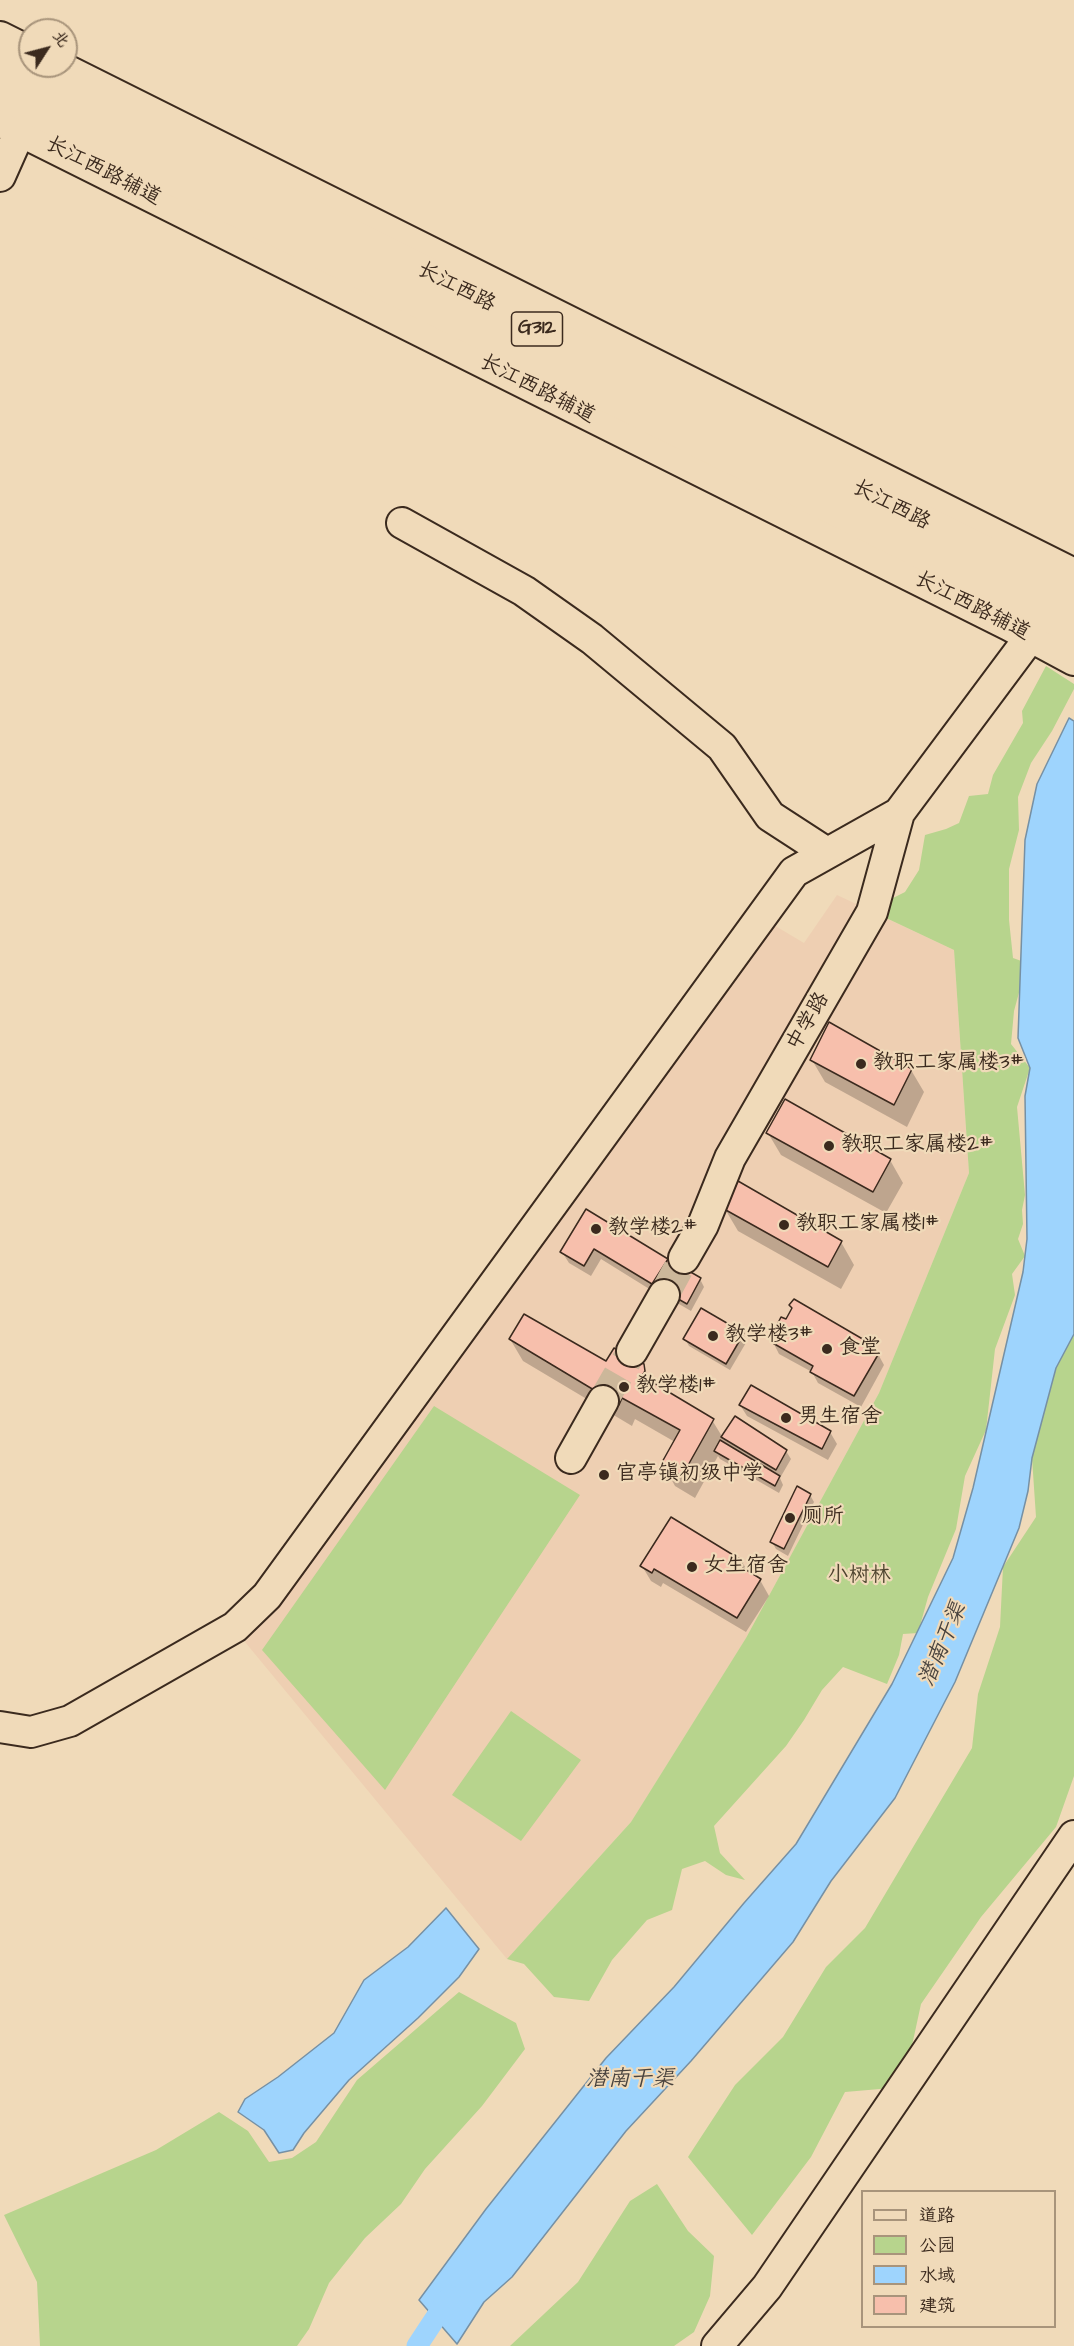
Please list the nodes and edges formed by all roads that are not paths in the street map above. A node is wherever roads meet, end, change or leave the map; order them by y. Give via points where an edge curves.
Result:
1 (0, 37) edge
2 (18, 46) edge
3 (0, 60) edge
4 (78, 76) edge
5 (0, 92) edge
6 (10, 126) edge
7 (0, 176) edge
8 (402, 523) dead end
9 (1070, 564) edge
10 (1072, 611) edge
11 (1031, 636) junction
12 (1074, 660) edge
13 (899, 813) junction
14 (826, 853) junction
15 (684, 1258) tunnel mouth
16 (664, 1295) tunnel mouth
17 (632, 1351) tunnel mouth
18 (603, 1401) tunnel mouth
19 (570, 1458) dead end
20 (0, 1727) edge
21 (1074, 1836) edge
22 (717, 2346) edge

1 - 2 street
3 - 10 highway, 长江西路 / G312
4 - 9 street
5 - 10 highway, 长江西路 / G312
6 - 7 street
6 - 11 street, 长江西路辅道
8 - 14 street via 525,591 592,639 722,747 770,816
11 - 12 street, 长江西路辅道
11 - 13 street
13 - 14 street
13 - 15 street, 中学路 via 872,912 730,1158 703,1225
14 - 20 street via 794,872 267,1596 235,1627 70,1721 31,1732
16 - 17 street
18 - 19 street
21 - 22 street via 767,2287

